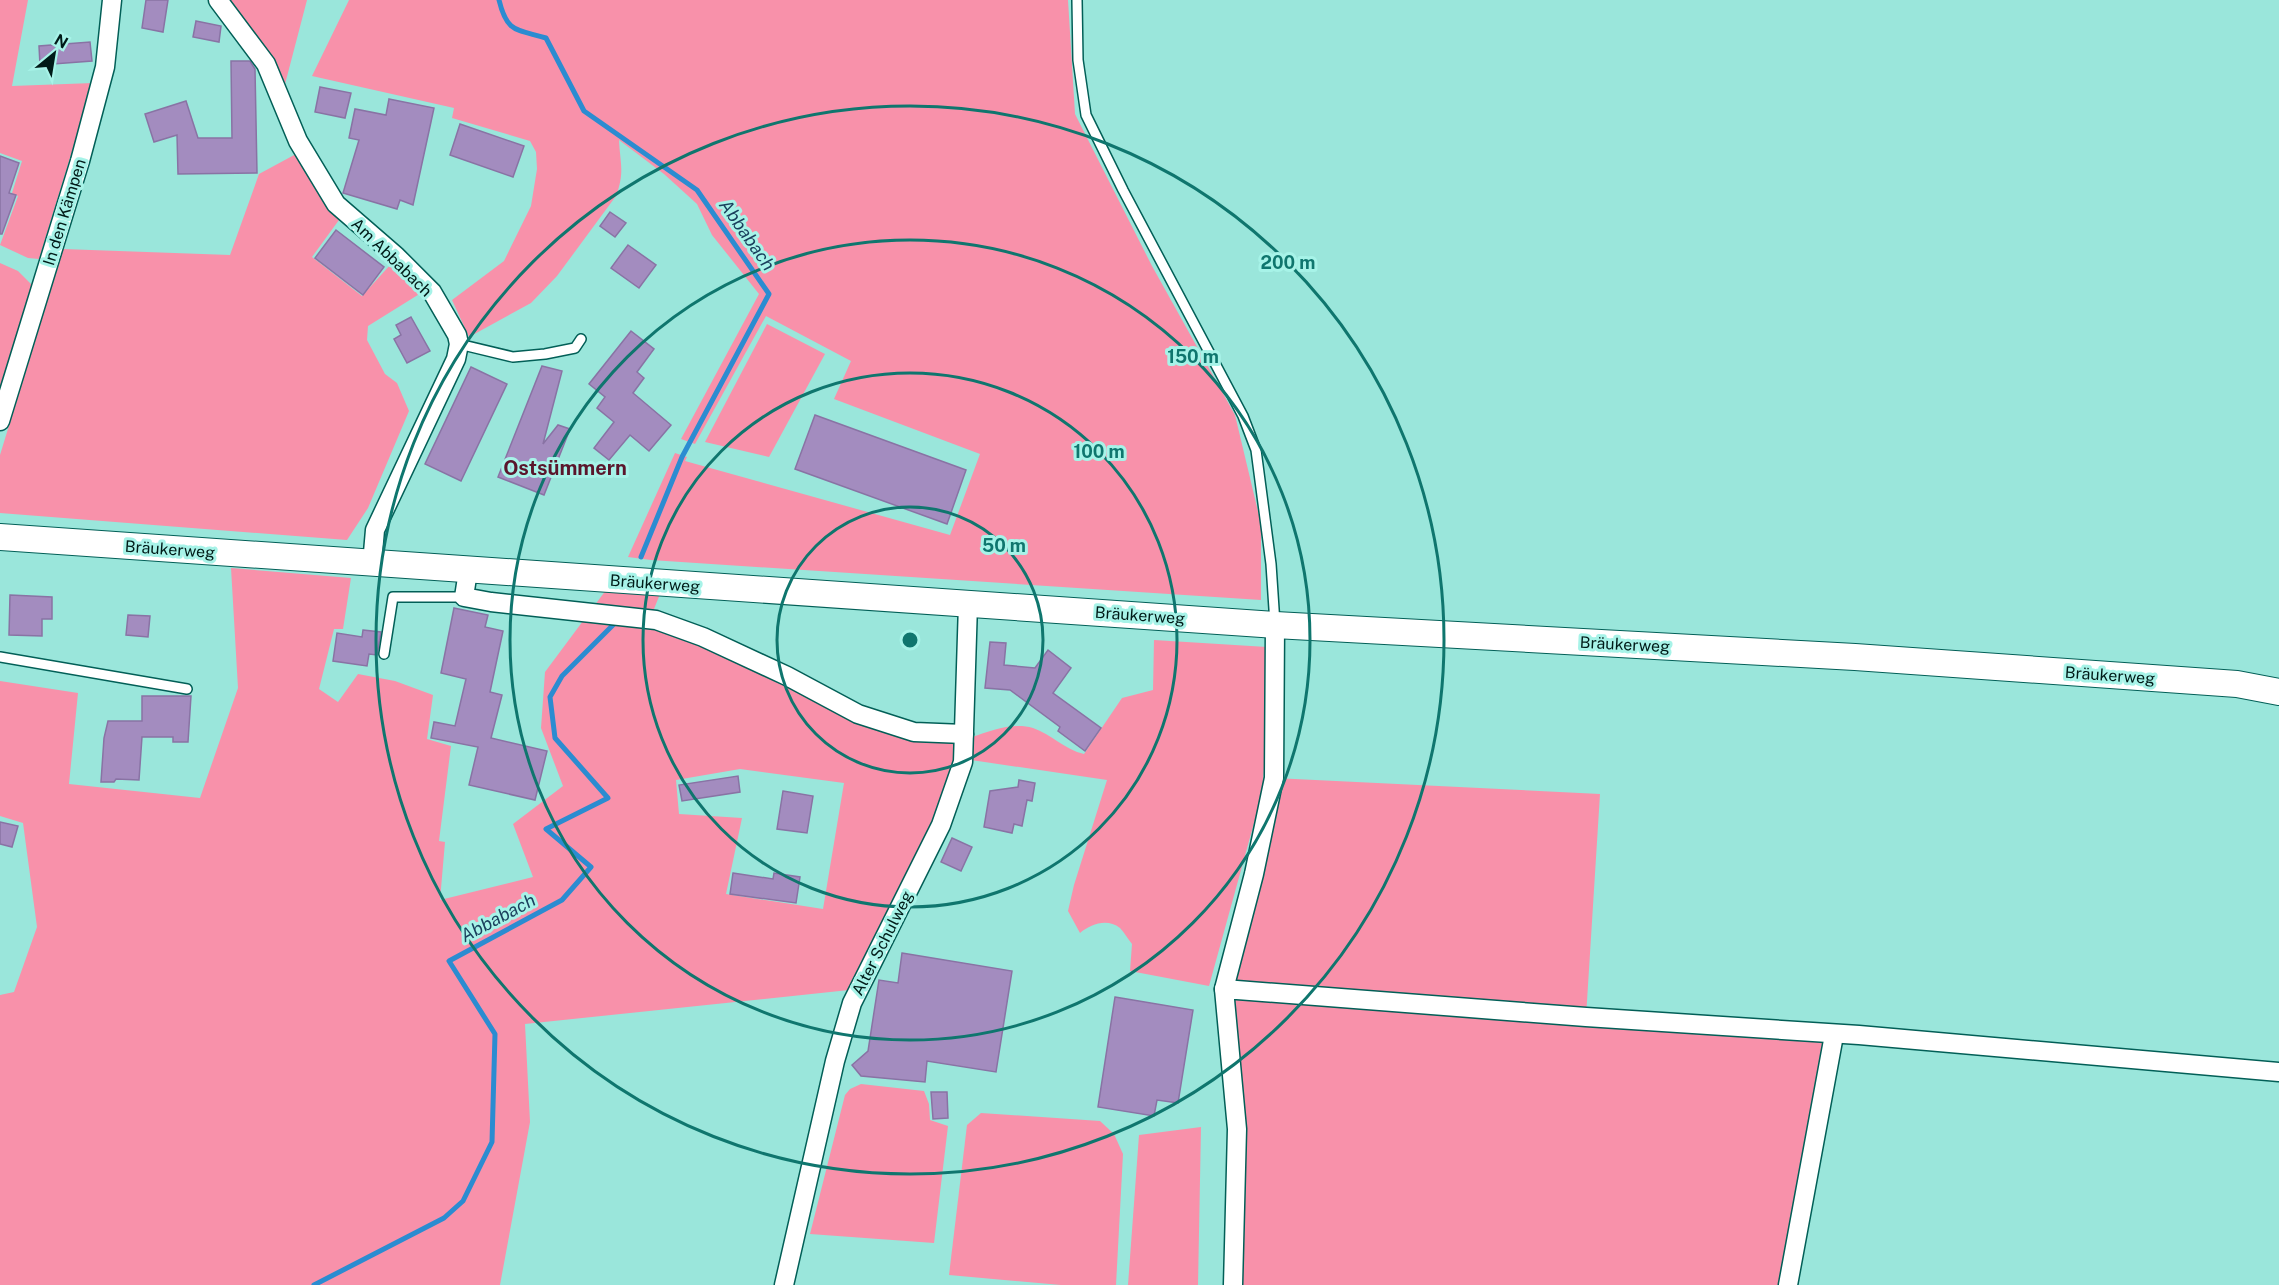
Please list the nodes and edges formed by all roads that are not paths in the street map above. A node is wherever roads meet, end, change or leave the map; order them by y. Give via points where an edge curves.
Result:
1 (112, 0) edge
2 (218, 0) edge
3 (1077, 0) edge
4 (581, 339) dead end
5 (459, 344) junction
6 (0, 421) edge
7 (0, 537) edge
8 (372, 564) junction
9 (468, 571) junction
10 (464, 597) junction
11 (968, 604) junction
12 (1275, 625) junction
13 (384, 654) dead end
14 (0, 657) edge
15 (187, 689) dead end
16 (2279, 692) edge
17 (964, 735) junction
18 (1224, 989) junction
19 (1834, 1035) junction
20 (2279, 1072) edge
21 (784, 1285) edge
22 (1233, 1285) edge
23 (1788, 1285) edge

1 - 6 street, In den Kämpen via 105,67 80,161
2 - 5 street, Am Abbabach via 267,64 298,141 336,204 432,292
3 - 12 lane via 1078,60 1086,115 1243,416 1256,450
4 - 5 lane via 575,348 519,357
5 - 8 street via 456,359 375,530
7 - 8 main road, Bräukerweg
8 - 9 main road, Bräukerweg
9 - 10 street
9 - 11 main road, Bräukerweg
10 - 13 lane via 393,597
10 - 17 street via 656,620 787,676 858,714 914,732
11 - 12 main road, Bräukerweg
11 - 17 street, Alter Schulweg
12 - 16 main road, Bräukerweg via 1854,657 2236,684
12 - 18 street via 1274,778
14 - 15 lane
17 - 21 street, Alter Schulweg via 963,762 941,825 852,1003
18 - 19 street
18 - 22 street via 1237,1129
19 - 20 street
19 - 23 street

